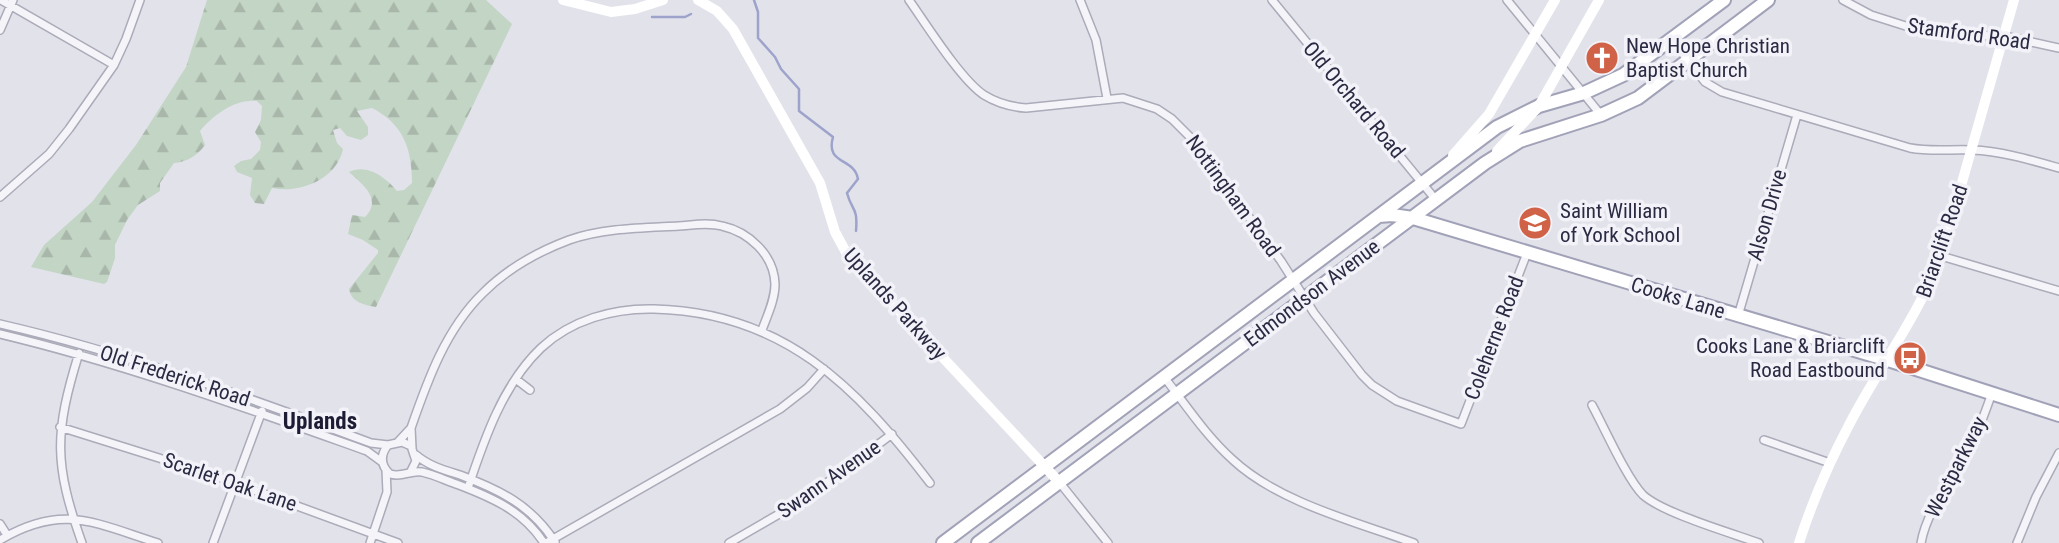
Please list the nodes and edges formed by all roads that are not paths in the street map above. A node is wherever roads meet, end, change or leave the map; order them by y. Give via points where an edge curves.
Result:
1 (1, 0) edge
2 (140, 0) edge
3 (564, 0) edge
4 (663, 0) edge
5 (698, 0) edge
6 (909, 0) edge
7 (1080, 0) edge
8 (1272, 0) edge
9 (1507, 0) edge
10 (1555, 0) edge
11 (1599, 0) edge
12 (1724, 0) edge
13 (1768, 0) edge
14 (1843, 0) edge
15 (2014, 0) edge
16 (12, 3) edge
17 (0, 30) edge
18 (1536, 35) junction
19 (2004, 36) junction
20 (1672, 40) junction
21 (2059, 48) edge
22 (1688, 60) junction
23 (114, 65) junction
24 (1562, 67) junction
25 (1584, 93) junction
26 (1107, 97) junction
27 (1539, 106) junction
28 (1601, 115) junction
29 (1797, 115) junction
30 (1971, 150) junction
31 (1485, 163) junction
32 (2059, 168) edge
33 (1438, 170) junction
34 (1422, 182) junction
35 (0, 197) edge
36 (1436, 200) junction
37 (1376, 216) junction
38 (1413, 218) junction
39 (1527, 253) junction
40 (1941, 256) junction
41 (1293, 280) junction
42 (2059, 291) edge
43 (1305, 299) junction
44 (1738, 316) junction
45 (2, 324) edge
46 (762, 330) junction
47 (0, 336) edge
48 (81, 346) junction
49 (78, 355) junction
50 (1888, 360) junction
51 (824, 369) junction
52 (1164, 377) junction
53 (517, 380) junction
54 (530, 390) dead end
55 (1992, 392) junction
56 (1177, 393) junction
57 (265, 404) junction
58 (1592, 405) dead end
59 (261, 413) junction
60 (2059, 415) edge
61 (1461, 424) joint
62 (60, 427) junction
63 (411, 428) junction
64 (892, 434) junction
65 (1764, 440) dead end
66 (398, 442) junction
67 (388, 445) junction
68 (414, 452) junction
69 (2059, 453) edge
70 (382, 462) junction
71 (1830, 463) junction
72 (1046, 466) junction
73 (386, 470) junction
74 (411, 471) junction
75 (400, 476) junction
76 (471, 480) junction
77 (235, 483) junction
78 (930, 483) dead end
79 (1060, 483) junction
80 (468, 488) junction
81 (387, 492) junction
82 (73, 518) junction
83 (0, 523) edge
84 (373, 534) junction
85 (4, 537) edge
86 (549, 542) edge
87 (82, 543) edge
88 (158, 543) edge
89 (213, 543) edge
90 (370, 543) edge
91 (398, 543) edge
92 (729, 543) edge
93 (943, 543) edge
94 (978, 543) edge
95 (1108, 543) edge
96 (1414, 543) edge
97 (1759, 543) edge
98 (1799, 543) edge
99 (1921, 543) edge
100 (2017, 543) edge

1 - 16 street
2 - 23 street
3 - 4 street via 611,12
5 - 72 street, Uplands Parkway via 717,10 733,29 815,174 835,232 849,256
6 - 26 street, Nottingham Road via 961,72 984,95 1026,108
7 - 26 street via 1096,40
8 - 34 street, Old Orchard Road
9 - 18 street
10 - 18 street, Edmondson Avenue
11 - 24 street, Edmondson Avenue
12 - 20 main road
13 - 22 main road
14 - 19 street, Stamford Road via 1912,28
15 - 19 street, Briarclift Road
16 - 17 street
16 - 23 street
18 - 24 street
18 - 33 street, Edmondson Avenue via 1484,121
19 - 21 street, Stamford Road
19 - 30 street, Briarclift Road
20 - 22 street
20 - 25 main road via 1623,75
22 - 28 main road via 1638,98
22 - 29 street via 1712,88
23 - 35 street via 63,138
24 - 25 street
24 - 27 street, Edmondson Avenue
25 - 27 main road
25 - 28 street
26 - 41 street, Nottingham Road via 1123,97 1157,109 1181,126
27 - 31 street, Edmondson Avenue
27 - 33 main road via 1497,127
28 - 31 main road via 1520,141
29 - 30 street via 1910,148
29 - 44 street, Alson Drive
30 - 32 street
30 - 40 street, Briarclift Road
31 - 36 main road, Edmondson Avenue
33 - 34 main road, Edmondson Avenue
34 - 36 street, Old Orchard Road
34 - 37 main road, Edmondson Avenue
36 - 38 main road, Edmondson Avenue
37 - 38 main road, Cooks Lane
37 - 41 main road, Edmondson Avenue
38 - 39 main road, Cooks Lane
38 - 43 main road, Edmondson Avenue
39 - 44 main road, Cooks Lane
39 - 61 street, Coleherne Road
40 - 42 street
40 - 50 street, Briarclift Road via 1924,298
41 - 43 street, Nottingham Road
41 - 52 main road, Edmondson Avenue
43 - 56 main road, Edmondson Avenue
43 - 61 street, Nottingham Road via 1372,384 1397,401
44 - 50 main road, Cooks Lane
45 - 47 street
45 - 48 street, Old Frederick Road
46 - 51 street
46 - 53 street via 688,310 608,313 556,336
46 - 63 street via 773,297 773,272 761,248 743,234 706,224 581,236 527,259 469,307 447,340
47 - 49 street, Old Frederick Road
48 - 49 street
48 - 57 street, Old Frederick Road
49 - 59 street, Old Frederick Road
49 - 62 street
50 - 55 main road, Cooks Lane
50 - 71 street, Briarclift Road
51 - 64 street
51 - 86 street via 780,409
52 - 56 street
52 - 72 main road, Edmondson Avenue
53 - 54 street
53 - 76 street via 498,412
55 - 60 main road, Cooks Lane
55 - 99 street, Westparkway via 1977,435 1934,510
56 - 79 main road, Edmondson Avenue
56 - 96 street via 1221,448 1264,484
57 - 59 street
57 - 67 street, Old Frederick Road
58 - 97 street via 1647,498
59 - 70 street, Old Frederick Road via 368,452
59 - 77 street
62 - 77 street, Scarlet Oak Lane
62 - 82 street via 61,467
63 - 66 street
63 - 68 street
64 - 78 street
64 - 92 street, Swann Avenue via 817,491
65 - 71 street
66 - 67 street
66 - 68 street via 407,443
67 - 70 street
68 - 74 street
68 - 76 street via 433,466
69 - 100 street
70 - 73 street
71 - 98 street, Briarclift Road
72 - 79 street, Uplands Parkway
72 - 93 main road, Edmondson Avenue
73 - 75 street
73 - 81 street
74 - 75 street
74 - 80 street
75 - 81 street
76 - 80 street
76 - 86 street via 516,500 538,519
77 - 84 street, Scarlet Oak Lane
77 - 89 street
79 - 94 main road, Edmondson Avenue
79 - 95 street
80 - 86 street via 510,508
81 - 84 street
82 - 85 street via 38,521
82 - 87 street
82 - 88 street
83 - 85 street
84 - 90 street
84 - 91 street, Scarlet Oak Lane

